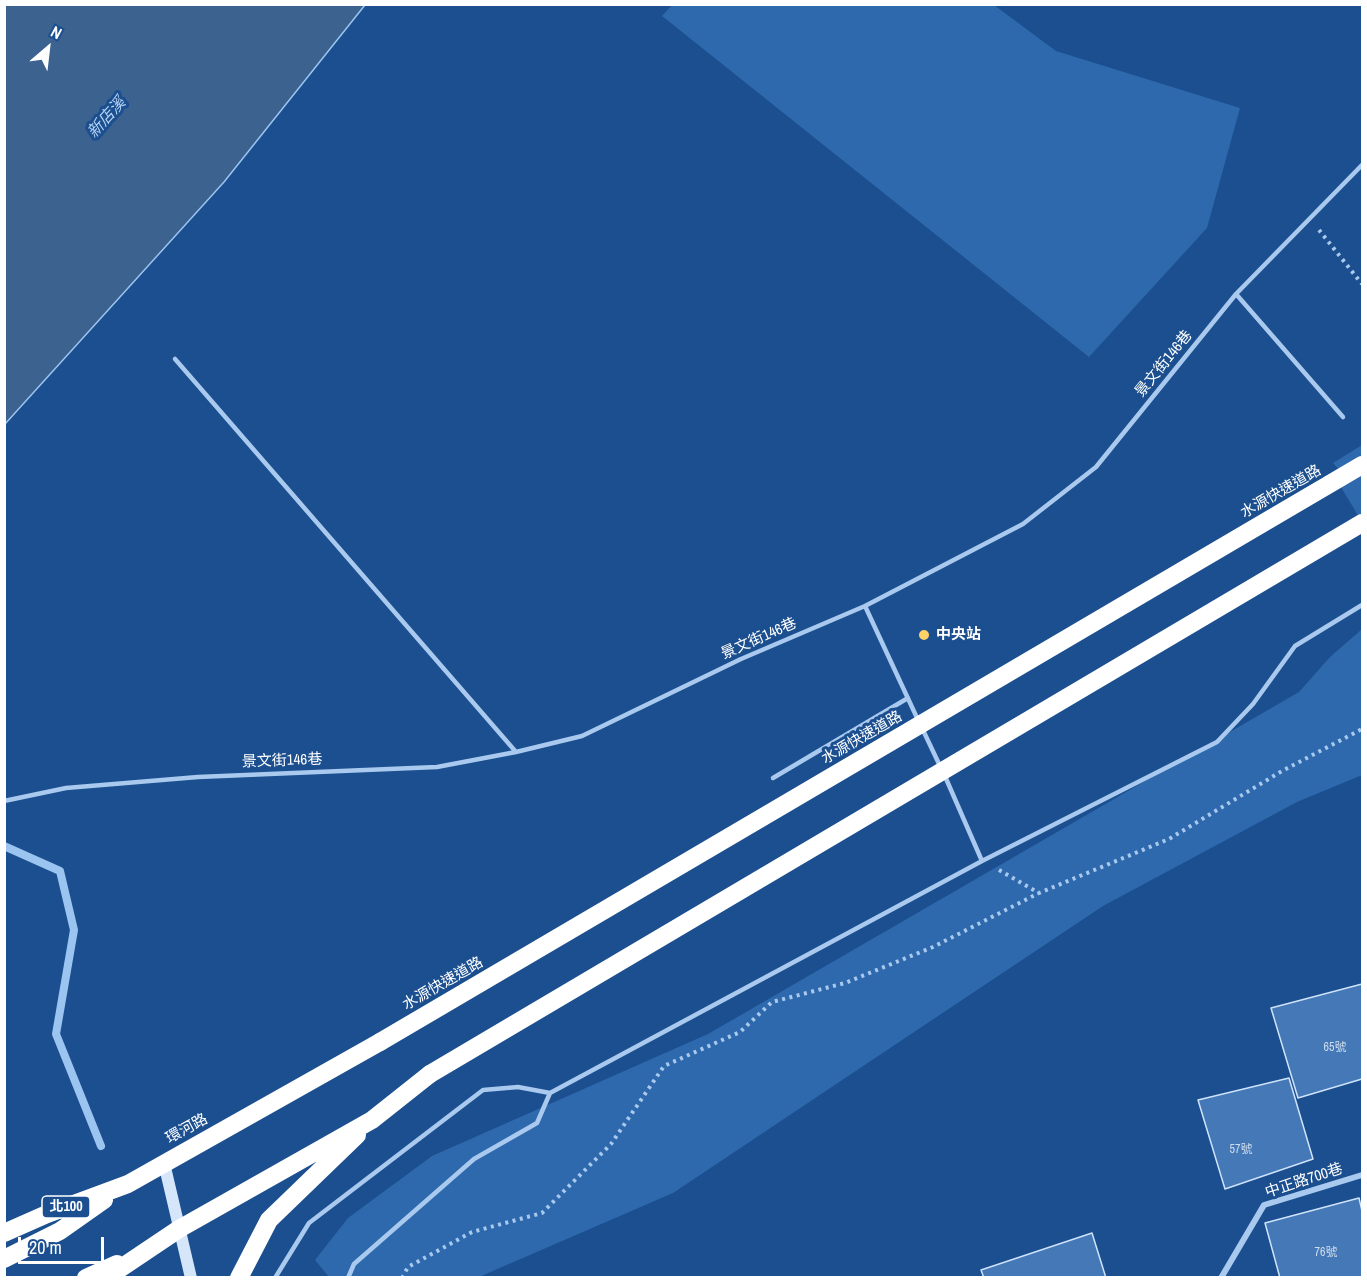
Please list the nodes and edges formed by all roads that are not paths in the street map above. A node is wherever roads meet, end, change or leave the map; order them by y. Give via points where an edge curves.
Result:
1 (1362, 165) edge
2 (1236, 294) junction
3 (175, 359) dead end
4 (1343, 417) dead end
5 (1362, 465) edge
6 (1362, 523) edge
7 (1362, 605) edge
8 (865, 606) junction
9 (908, 698) junction
10 (516, 752) junction
11 (773, 778) dead end
12 (4, 801) edge
13 (982, 861) junction
14 (380, 1042) joint
15 (550, 1093) junction
16 (372, 1120) junction
17 (164, 1163) junction
18 (1362, 1175) edge
19 (128, 1184) junction
20 (179, 1229) junction
21 (4, 1233) edge
22 (147, 1251) junction
23 (4, 1259) edge
24 (86, 1278) edge
25 (106, 1278) edge
26 (191, 1278) edge
27 (239, 1278) edge
28 (275, 1278) edge
29 (348, 1278) edge
30 (1221, 1278) edge

1 - 2 lane, 景文街146巷
2 - 4 lane
2 - 8 lane, 景文街146巷 via 1096,467 1023,524
3 - 10 lane
5 - 14 highway, 水源快速道路, bridge
6 - 16 highway, bridge via 430,1074
7 - 13 lane via 1295,646 1253,704 1216,742
8 - 9 lane
8 - 10 lane, 景文街146巷 via 741,659 582,736
9 - 11 lane
9 - 13 lane
10 - 12 lane, 景文街146巷 via 436,767 198,777 66,788
13 - 15 lane
14 - 17 highway, 環河路
15 - 28 lane via 518,1087 483,1090 309,1223
15 - 29 lane via 537,1123 474,1159 354,1264
16 - 20 highway
16 - 27 highway via 269,1220
17 - 19 highway, 環河路
17 - 20 street
18 - 30 street, 中正路700巷 via 1264,1205
19 - 21 highway, 環河路 / 北100
19 - 23 highway via 60,1231
20 - 22 highway
20 - 26 street
22 - 24 highway
22 - 25 highway

